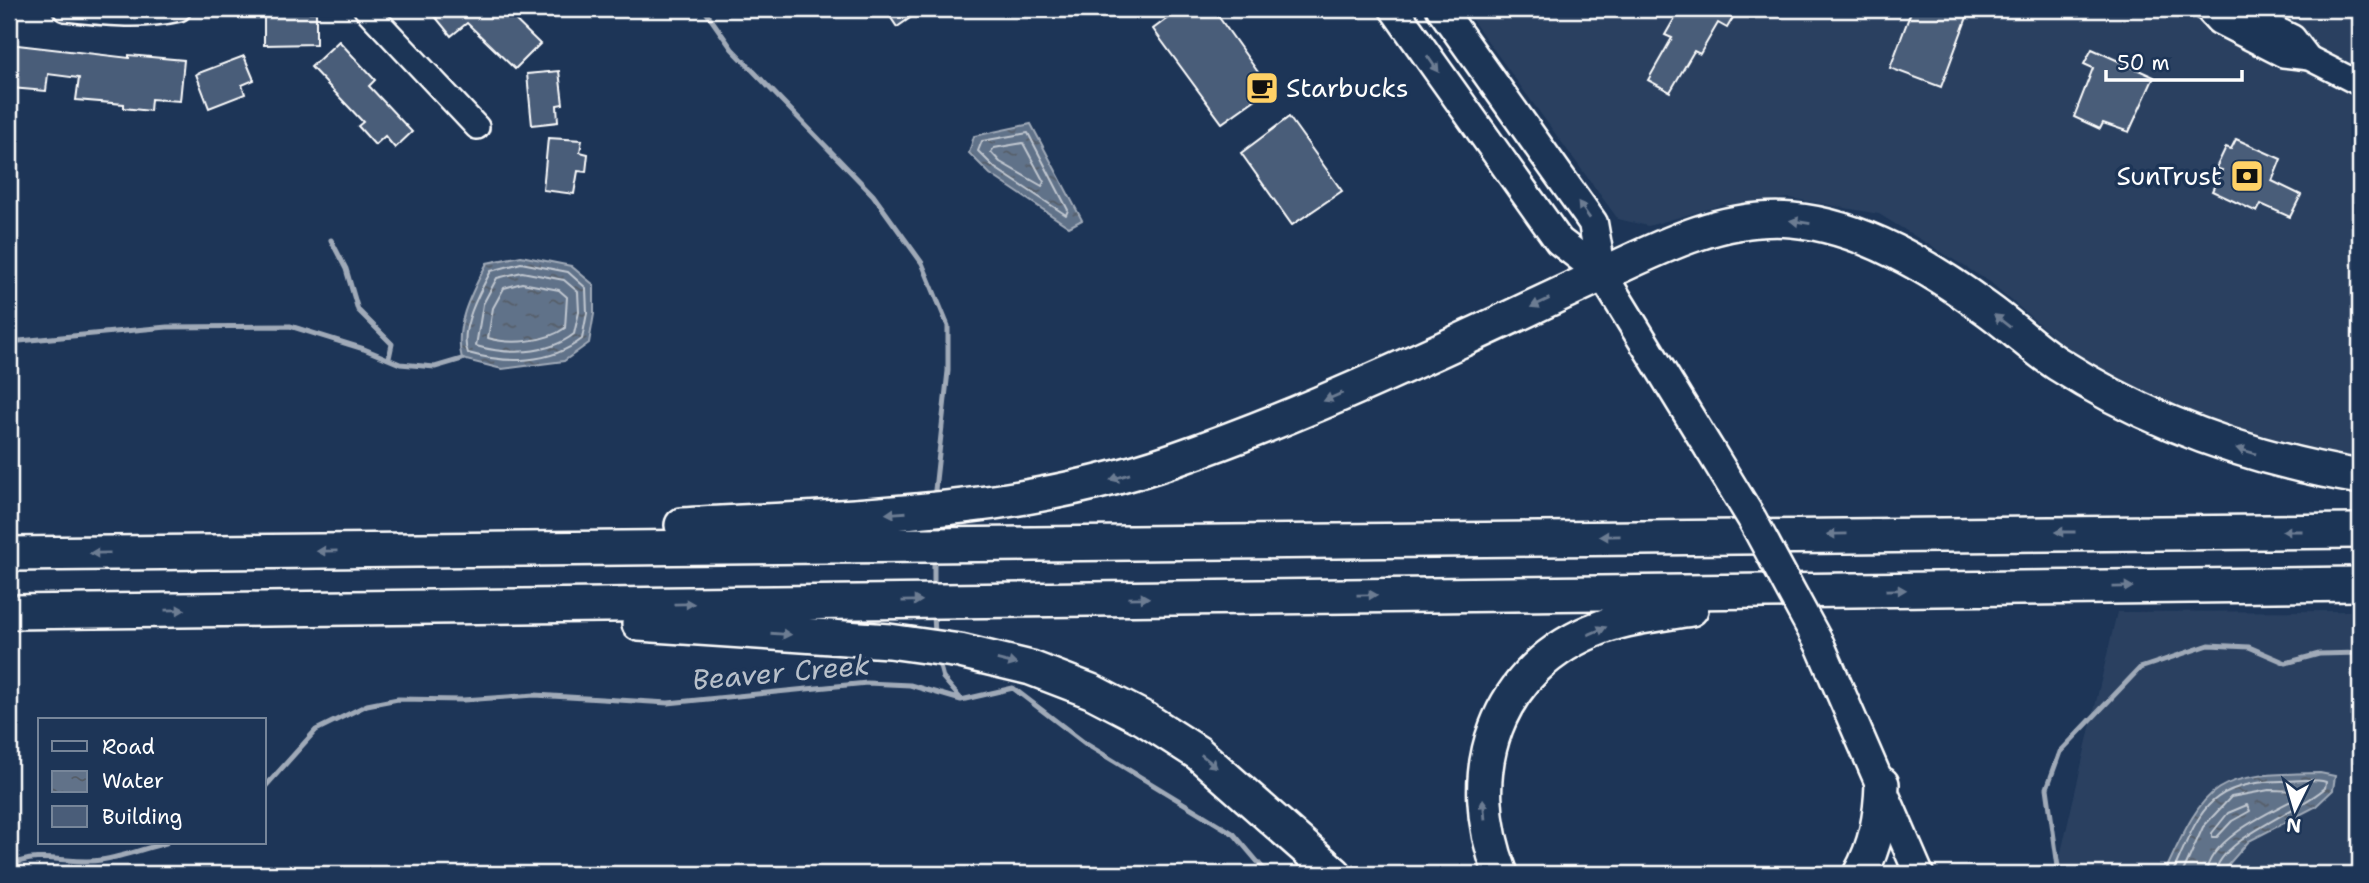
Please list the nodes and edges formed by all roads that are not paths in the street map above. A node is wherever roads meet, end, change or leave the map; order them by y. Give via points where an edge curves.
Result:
1 (65, 9) edge
2 (179, 9) edge
3 (366, 9) edge
4 (1394, 9) edge
5 (1441, 9) edge
6 (2206, 9) edge
7 (2236, 9) edge
8 (2309, 58) junction
9 (2360, 83) edge
10 (477, 127) dead end
11 (1602, 274) junction
12 (2360, 477) edge
13 (2360, 531) edge
14 (396, 550) junction
15 (9, 554) edge
16 (2360, 584) edge
17 (1828, 590) junction
18 (396, 608) junction
19 (9, 612) edge
20 (1882, 784) junction
21 (1335, 874) edge
22 (1501, 874) edge
23 (1860, 874) edge
24 (1919, 874) edge

1 - 2 street via 116,15
3 - 10 street
4 -> 11 main road via 1559,241
11 -> 5 main road via 1593,223
6 - 8 street via 2218,22 2283,55
7 - 8 street via 2293,37
8 - 9 street
12 -> 11 highway via 2320,471 2207,439 2128,403 2056,363 1986,307 1914,263 1835,228 1790,220 1749,222 1656,247
11 -> 14 highway via 1298,412 1172,461 1091,486 1002,503 902,513 681,525
11 - 20 main road, bridge via 1752,519 1836,677
13 -> 14 highway
14 -> 15 highway
17 -> 16 highway
18 -> 17 highway
22 -> 17 highway via 1485,821 1486,755 1500,716 1533,670 1572,642 1641,616
19 -> 18 highway
18 -> 21 highway via 889,641 1031,668 1091,691 1198,752
20 - 23 highway via 1874,843
20 - 24 main road

